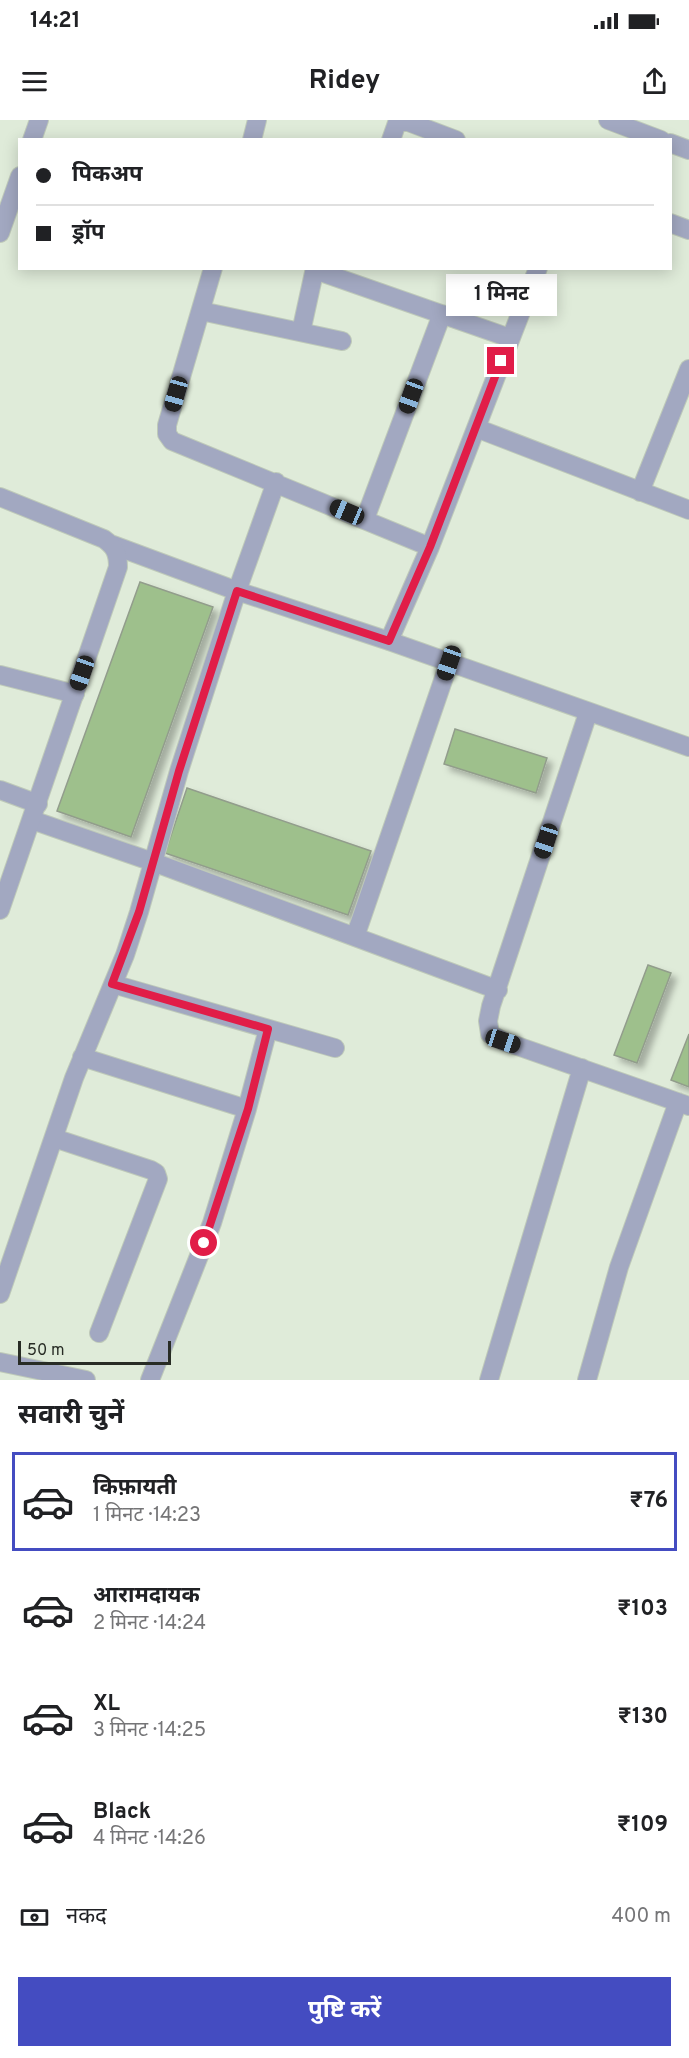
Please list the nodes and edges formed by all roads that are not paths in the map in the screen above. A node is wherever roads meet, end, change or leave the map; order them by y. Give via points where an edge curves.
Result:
1 (39, 120) edge
2 (257, 120) edge
3 (398, 120) edge
4 (403, 120) edge
5 (612, 121) edge
6 (635, 125) edge
7 (448, 131) edge
8 (33, 138) edge
9 (252, 138) edge
10 (392, 138) edge
11 (609, 138) edge
12 (658, 138) edge
13 (672, 144) edge
14 (689, 150) edge
15 (18, 182) edge
16 (672, 224) edge
17 (689, 230) edge
18 (0, 233) edge
19 (212, 270) edge
20 (315, 270) edge
21 (318, 270) edge
22 (537, 270) edge
23 (201, 311) junction
24 (442, 314) junction
25 (301, 332) junction
26 (510, 338) junction
27 (342, 341) dead end
28 (689, 369) edge
29 (476, 428) junction
30 (276, 482) junction
31 (640, 492) junction
32 (0, 497) edge
33 (689, 510) edge
34 (365, 519) junction
35 (113, 545) junction
36 (430, 547) junction
37 (237, 591) junction
38 (389, 641) junction
39 (449, 663) junction
40 (0, 675) edge
41 (75, 694) junction
42 (588, 713) junction
43 (689, 747) edge
44 (0, 790) edge
45 (35, 812) junction
46 (153, 862) junction
47 (0, 910) edge
48 (355, 937) junction
49 (112, 984) junction
50 (498, 990) junction
51 (268, 1029) junction
52 (335, 1048) dead end
53 (82, 1057) junction
54 (582, 1068) junction
55 (684, 1104) edge
56 (248, 1109) junction
57 (54, 1138) junction
58 (0, 1294) edge
59 (99, 1333) dead end
60 (0, 1362) edge
61 (86, 1380) edge
62 (150, 1380) edge
63 (489, 1380) edge
64 (587, 1380) edge

1 - 8 street
2 - 9 street
3 - 10 street
4 - 7 street
5 - 6 street
5 - 11 street
6 - 12 street
13 - 14 street
15 - 18 street
16 - 17 street
19 - 23 street
20 - 25 street
21 - 24 street
22 - 26 street
23 - 25 street
23 - 30 street via 167,434 172,441
24 - 26 street
24 - 34 street
25 - 27 street
26 - 29 street
28 - 31 street
29 - 31 street
29 - 36 street
30 - 34 street
30 - 37 street
31 - 33 street
32 - 35 street
34 - 36 street
35 - 37 street
35 - 41 street via 118,567
36 - 38 street
37 - 38 street
37 - 46 street
38 - 39 street
39 - 42 street
39 - 48 street
40 - 41 street
41 - 45 street
42 - 43 street
42 - 50 street
44 - 45 street
45 - 46 street
45 - 47 street
46 - 48 street
46 - 49 street via 132,934
48 - 50 street
49 - 51 street
49 - 53 street
50 - 54 street via 488,1021 490,1034
51 - 52 street
51 - 56 street
53 - 56 street
53 - 57 street
54 - 55 street
54 - 63 street
55 - 64 street via 619,1267
56 - 62 street via 212,1223
57 - 58 street
57 - 59 street via 151,1170 158,1179
60 - 61 street

